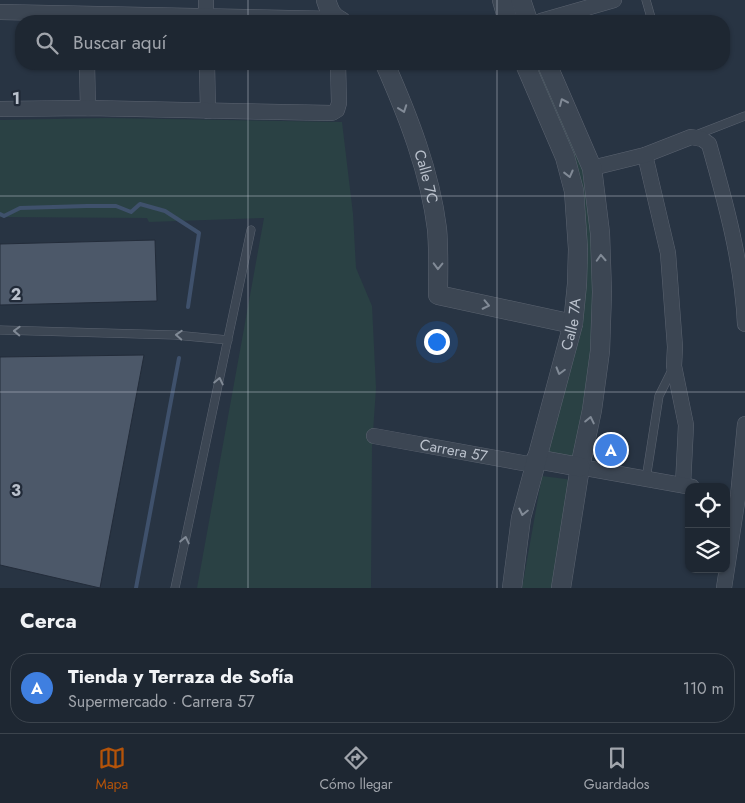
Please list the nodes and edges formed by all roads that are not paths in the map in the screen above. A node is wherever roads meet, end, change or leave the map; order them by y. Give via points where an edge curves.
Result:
1 (206, 0) edge
2 (326, 0) edge
3 (502, 0) edge
4 (521, 0) edge
5 (614, 0) edge
6 (646, 0) edge
7 (86, 11) edge
8 (0, 12) edge
9 (146, 15) edge
10 (206, 15) edge
11 (332, 15) edge
12 (506, 15) edge
13 (526, 15) edge
14 (561, 15) edge
15 (650, 15) edge
16 (87, 70) edge
17 (207, 70) edge
18 (338, 70) edge
19 (387, 70) edge
20 (529, 70) edge
21 (550, 70) edge
22 (88, 108) junction
23 (0, 109) edge
24 (208, 111) junction
25 (745, 116) edge
26 (692, 137) junction
27 (645, 155) junction
28 (592, 168) junction
29 (251, 230) dead end
30 (574, 324) junction
31 (745, 324) edge
32 (0, 330) edge
33 (228, 340) junction
34 (674, 366) junction
35 (745, 424) edge
36 (374, 436) dead end
37 (535, 462) junction
38 (580, 468) junction
39 (646, 479) junction
40 (687, 483) edge
41 (685, 486) edge
42 (736, 495) edge
43 (175, 588) edge
44 (512, 588) edge
45 (561, 588) edge
46 (724, 588) edge

1 - 10 street
2 - 11 street
3 - 12 street
4 - 13 street
5 - 14 street
6 - 15 lane
7 - 8 street
7 - 9 street
16 - 22 street
17 - 24 street
18 - 24 street via 339,103 332,113
19 -> 30 street, Calle 7C via 425,173 433,207 438,295
20 -> 30 street, Calle 7A via 565,157 574,191 578,249
28 -> 21 street, Calle 7A
22 - 23 street
22 - 24 street
25 - 26 lane
26 - 27 street
26 - 31 street via 709,144 733,230
27 - 28 street
27 - 34 street via 668,253
38 -> 28 street, Calle 7A via 600,351 600,232
29 - 33 lane
30 -> 37 street, Calle 7A
33 -> 32 lane via 175,335
43 -> 33 lane
34 - 39 lane via 659,396
34 - 40 street via 686,425
35 - 42 street
36 - 37 street, Carrera 57
37 - 38 street
37 -> 44 street, Calle 7A via 521,518
38 - 39 street
38 - 45 street, Calle 7A
39 - 41 street
42 - 46 street

